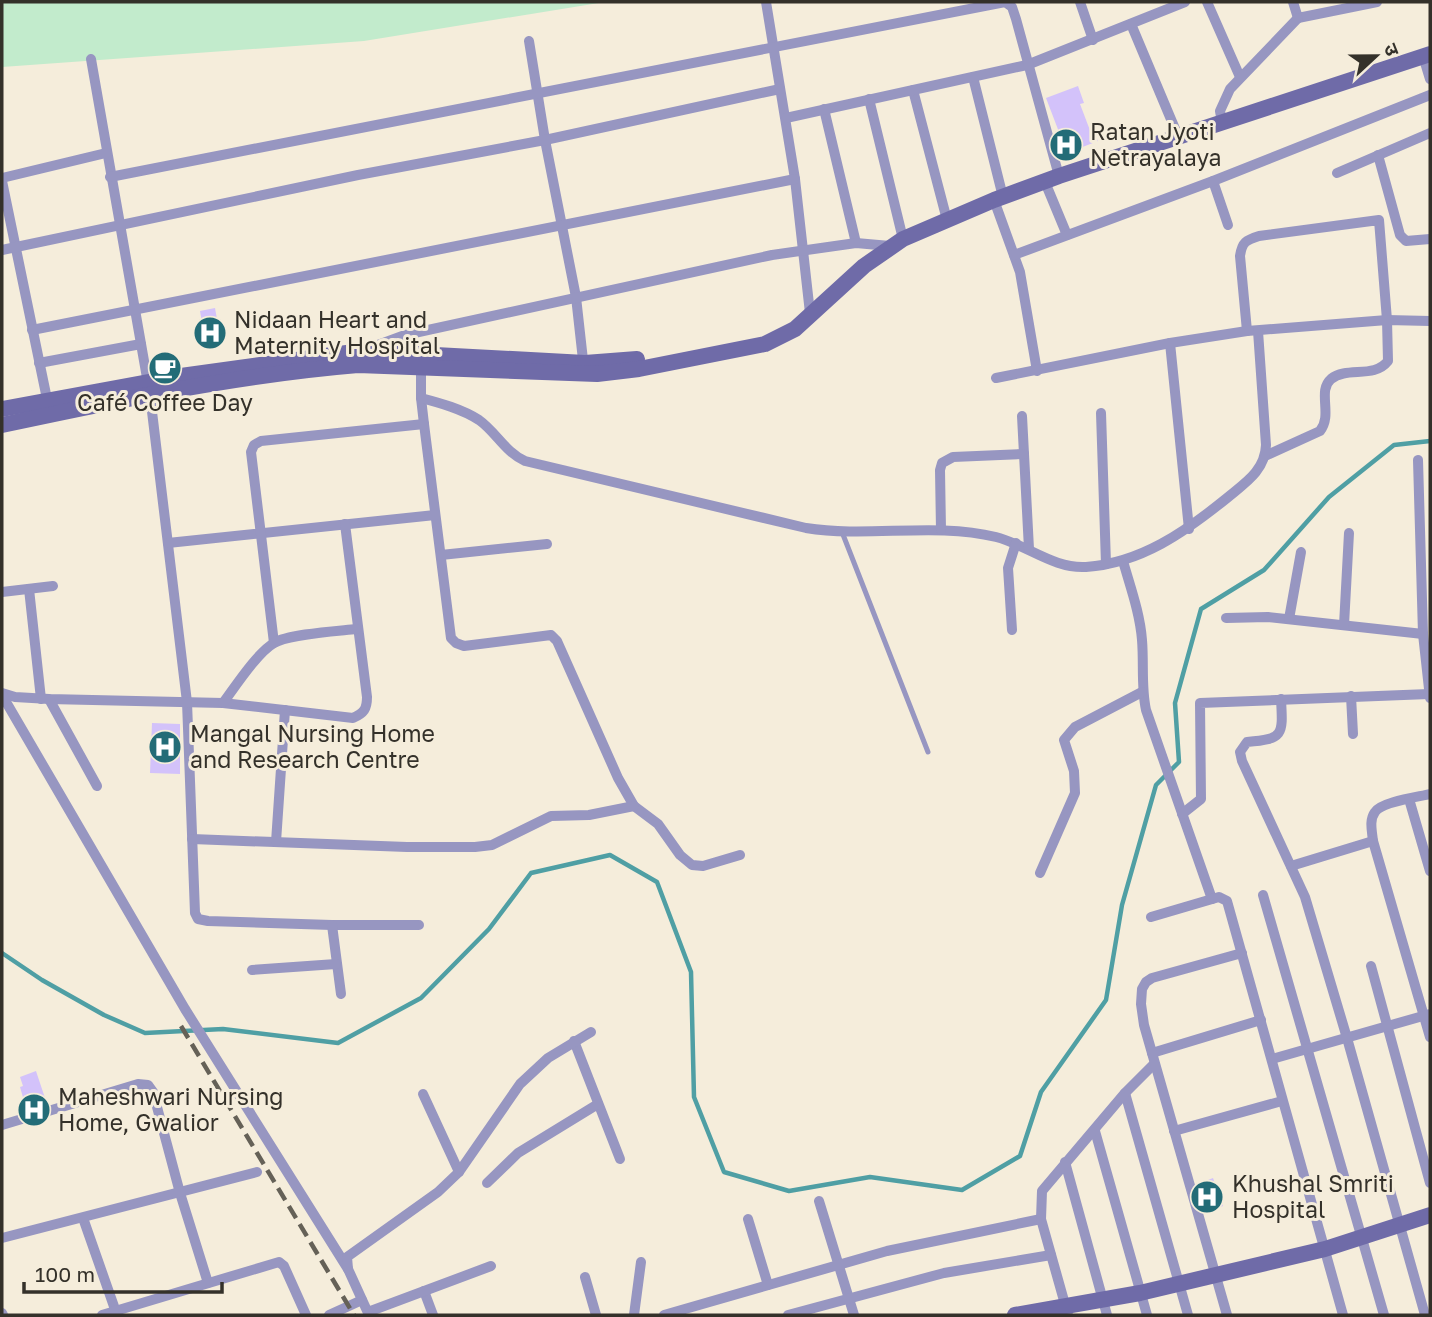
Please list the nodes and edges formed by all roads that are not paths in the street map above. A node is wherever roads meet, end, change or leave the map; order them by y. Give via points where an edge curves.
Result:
1 (766, 2) edge
2 (1080, 2) edge
3 (1183, 2) edge
4 (1207, 2) edge
5 (1293, 2) edge
6 (1377, 2) edge
7 (1298, 18) junction
8 (1131, 24) junction
9 (1093, 40) junction
10 (529, 41) dead end
11 (773, 49) junction
12 (1427, 55) edge
13 (91, 59) dead end
14 (1027, 65) junction
15 (973, 77) junction
16 (1240, 77) junction
17 (1430, 79) edge
18 (780, 89) junction
19 (914, 90) junction
20 (538, 92) junction
21 (1430, 95) edge
22 (869, 99) junction
23 (824, 109) junction
24 (786, 118) junction
25 (1222, 122) junction
26 (1430, 133) edge
27 (1178, 136) junction
28 (545, 140) junction
29 (106, 153) junction
30 (1378, 155) junction
31 (1336, 173) dead end
32 (110, 177) junction
33 (2, 179) edge
34 (795, 179) junction
35 (1052, 179) junction
36 (1213, 181) junction
37 (998, 199) junction
38 (1395, 217) junction
39 (947, 220) junction
40 (1380, 220) junction
41 (121, 224) junction
42 (562, 225) junction
43 (1228, 225) dead end
44 (1067, 235) junction
45 (1430, 239) edge
46 (897, 242) junction
47 (856, 243) junction
48 (17, 246) junction
49 (2, 250) edge
50 (803, 251) junction
51 (1014, 255) junction
52 (576, 297) junction
53 (135, 311) junction
54 (810, 313) junction
55 (1387, 320) junction
56 (1430, 321) edge
57 (32, 330) junction
58 (1253, 331) junction
59 (141, 344) junction
60 (1170, 344) junction
61 (360, 358) junction
62 (422, 361) junction
63 (39, 363) junction
64 (584, 369) junction
65 (1037, 371) junction
66 (996, 378) dead end
67 (149, 388) junction
68 (421, 398) junction
69 (47, 399) junction
70 (2, 409) edge
71 (1101, 413) dead end
72 (1022, 416) dead end
73 (424, 424) junction
74 (2, 425) edge
75 (1024, 454) junction
76 (1265, 456) junction
77 (1418, 460) dead end
78 (1425, 490) edge
79 (435, 516) junction
80 (345, 524) junction
81 (1189, 529) junction
82 (941, 530) junction
83 (261, 532) junction
84 (842, 532) junction
85 (1349, 533) dead end
86 (168, 543) junction
87 (1016, 543) junction
88 (547, 544) dead end
89 (1029, 549) junction
90 (1301, 552) dead end
91 (441, 555) junction
92 (1123, 561) junction
93 (1106, 564) junction
94 (53, 586) dead end
95 (29, 589) junction
96 (2, 592) edge
97 (1226, 618) dead end
98 (1289, 620) junction
99 (1344, 625) junction
100 (356, 629) junction
101 (1012, 630) dead end
102 (1423, 634) junction
103 (274, 643) junction
104 (1142, 692) junction
105 (2, 694) edge
106 (1352, 696) junction
107 (1430, 696) edge
108 (45, 699) junction
109 (1281, 699) junction
110 (187, 702) junction
111 (223, 703) junction
112 (285, 710) junction
113 (1353, 734) dead end
114 (928, 752) dead end
115 (97, 786) dead end
116 (1430, 794) edge
117 (1409, 799) junction
118 (634, 806) junction
119 (1182, 814) junction
120 (192, 839) junction
121 (1373, 841) junction
122 (276, 842) junction
123 (740, 855) dead end
124 (1291, 866) junction
125 (1430, 871) edge
126 (1040, 873) dead end
127 (1263, 895) dead end
128 (1212, 899) junction
129 (1151, 917) dead end
130 (332, 925) junction
131 (418, 925) dead end
132 (1242, 953) junction
133 (336, 964) junction
134 (1371, 966) dead end
135 (252, 970) dead end
136 (341, 994) dead end
137 (1427, 1014) edge
138 (1261, 1020) junction
139 (1388, 1026) junction
140 (592, 1032) dead end
141 (1430, 1037) edge
142 (1347, 1038) junction
143 (574, 1041) junction
144 (1307, 1049) junction
145 (1153, 1058) junction
146 (1272, 1059) junction
147 (1125, 1093) junction
148 (423, 1094) dead end
149 (1282, 1101) junction
150 (598, 1104) junction
151 (2, 1125) edge
152 (1095, 1131) junction
153 (1174, 1131) junction
154 (620, 1159) dead end
155 (1065, 1162) junction
156 (257, 1172) dead end
157 (459, 1172) junction
158 (487, 1183) dead end
159 (1430, 1183) edge
160 (180, 1193) junction
161 (819, 1201) dead end
162 (1430, 1214) edge
163 (83, 1218) junction
164 (748, 1219) dead end
165 (1041, 1219) junction
166 (1399, 1224) junction
167 (1362, 1237) junction
168 (2, 1238) edge
169 (1325, 1250) junction
170 (1051, 1255) junction
171 (641, 1262) dead end
172 (839, 1265) junction
173 (491, 1266) dead end
174 (348, 1269) junction
175 (1215, 1275) junction
176 (585, 1277) dead end
177 (208, 1283) junction
178 (1179, 1284) junction
179 (768, 1285) junction
180 (424, 1291) junction
181 (1140, 1293) junction
182 (849, 1298) junction
183 (362, 1300) junction
184 (1105, 1307) edge
185 (1066, 1310) edge
186 (116, 1313) edge
187 (368, 1314) edge
188 (102, 1315) edge
189 (306, 1315) edge
190 (329, 1315) edge
191 (433, 1315) edge
192 (596, 1315) edge
193 (635, 1315) edge
194 (664, 1315) edge
195 (788, 1315) edge
196 (854, 1315) edge
197 (1015, 1315) edge
198 (1147, 1315) edge
199 (1188, 1315) edge
200 (1227, 1315) edge
201 (1343, 1315) edge
202 (1384, 1315) edge
203 (1425, 1315) edge

1 - 11 street
2 - 9 street
3 - 8 street
4 - 16 street
5 - 7 street
6 - 7 street
7 - 16 street
8 - 9 street
8 - 27 street
9 - 14 street
10 - 20 street
11 - 14 street via 1005,2 1012,7
11 - 18 street
11 - 20 street
12 - 17 street
12 - 25 main road
13 - 29 street
14 - 15 street
14 - 35 street
15 - 19 street
15 - 37 street
16 - 25 street via 1223,100
18 - 24 street
18 - 28 street
19 - 22 street
19 - 39 street
20 - 28 street
20 - 32 street
21 - 36 street
22 - 23 street
22 - 46 street
23 - 24 street
23 - 47 street
24 - 34 street
25 - 27 main road
26 - 30 street
27 - 35 main road
28 - 41 street
28 - 42 street
29 - 32 street
29 - 33 street
30 - 31 street
30 - 38 street
32 - 41 street
33 - 48 street
34 - 42 street
34 - 50 street
35 - 37 main road
35 - 44 street
36 - 43 street
36 - 44 street
37 - 39 main road
37 - 51 street
38 - 40 street
38 - 45 street via 1406,241
39 - 46 main road
40 - 55 street
40 - 58 street via 1247,239 1240,256
41 - 48 street
41 - 53 street
42 - 52 street
42 - 53 street
44 - 51 street
46 - 47 street
46 - 54 main road
47 - 50 street
48 - 49 street
48 - 57 street
50 - 52 street
50 - 54 street
51 - 65 street
52 - 61 street via 405,335
52 - 64 street
53 - 57 street
53 - 59 street
54 - 64 main road via 795,328 765,344 639,369
55 - 56 street
55 - 58 street
55 - 76 street via 1388,361 1384,366 1332,378 1326,385 1326,424 1320,431
57 - 63 street
58 - 60 street
58 - 76 street
59 - 63 street
59 - 67 street
60 - 65 street
60 - 81 street
61 - 62 main road
61 - 67 main road via 324,368
62 - 64 main road
62 - 68 street
63 - 69 street
65 - 66 street
67 - 69 main road
67 - 74 main road
67 - 86 street
68 - 73 street
68 - 84 street via 479,420 514,456 525,461 806,528
69 - 70 main road
71 - 93 street
72 - 75 street
73 - 79 street
73 - 83 street via 254,445 251,452
75 - 82 street via 953,457 942,463
75 - 89 street
76 - 81 street via 1251,478
77 - 78 street
78 - 102 street
79 - 80 street
79 - 91 street
80 - 83 street
80 - 100 street
81 - 92 street
82 - 84 street
82 - 87 street
83 - 86 street
83 - 103 street
84 - 114 lane
85 - 99 street
86 - 110 street
87 - 89 street
87 - 101 street via 1008,568
88 - 91 street
89 - 93 street via 1070,567
90 - 98 street
91 - 118 street via 451,639 464,646 551,635
92 - 93 street
92 - 104 street via 1140,621
94 - 95 street
95 - 96 street
95 - 108 street
97 - 98 street
98 - 99 street
99 - 102 street
100 - 103 street
100 - 112 street via 367,697 362,714 353,718
102 - 107 street
103 - 111 street
104 - 119 street
104 - 126 street via 1075,727 1064,740 1075,793
105 - 108 street
105 - 174 street via 186,1009
106 - 107 street
106 - 109 street
106 - 113 street
108 - 110 street
108 - 115 street
109 - 119 street via 1200,703 1201,799
109 - 124 street via 1280,733 1270,741 1247,742 1240,752
110 - 111 street
110 - 120 street
111 - 112 street
112 - 122 street
116 - 117 street
117 - 121 street via 1380,806 1374,812
117 - 125 street
118 - 122 street via 551,816 492,845 475,847
118 - 123 street via 667,833 692,865
119 - 128 street
120 - 122 street
120 - 130 street via 198,919
121 - 124 street
121 - 137 street
124 - 142 street via 1305,897
127 - 144 street
128 - 129 street
128 - 132 street via 1227,901
130 - 131 street
130 - 133 street
132 - 138 street
132 - 145 street via 1146,982 1141,1004
133 - 135 street
133 - 136 street
134 - 139 street
137 - 139 street
137 - 141 street
138 - 145 street
138 - 146 street
139 - 142 street
139 - 159 street
140 - 143 street
142 - 144 street
142 - 166 street
143 - 150 street
143 - 157 street via 520,1084
144 - 146 street
144 - 167 street
145 - 147 street
145 - 153 street
146 - 149 street
147 - 152 street
147 - 178 street
148 - 157 street
149 - 153 street
149 - 169 street
150 - 154 street
150 - 158 street via 529,1145
151 - 160 street via 138,1084 148,1085
152 - 155 street
152 - 181 street
153 - 175 street
155 - 165 street via 1042,1191
155 - 184 street
156 - 160 street
157 - 174 street via 352,1252 346,1261
160 - 163 street
160 - 177 street
161 - 172 street
162 - 166 main road
163 - 168 street
163 - 186 street
164 - 179 street
165 - 170 street
165 - 172 street
166 - 167 main road
166 - 203 street
167 - 169 main road
167 - 202 street
169 - 175 main road
169 - 201 street
170 - 182 street via 944,1273
170 - 185 street
171 - 193 street
172 - 179 street
172 - 182 street
173 - 180 street
174 - 183 street
175 - 178 main road
175 - 200 street
176 - 192 street
177 - 186 street
177 - 189 street via 279,1262
178 - 181 main road
178 - 199 street
179 - 194 street
180 - 187 street
180 - 191 street
181 - 184 main road
181 - 198 street
182 - 195 street
182 - 196 street
183 - 187 street
183 - 190 street
184 - 185 main road
185 - 197 main road
186 - 188 street

